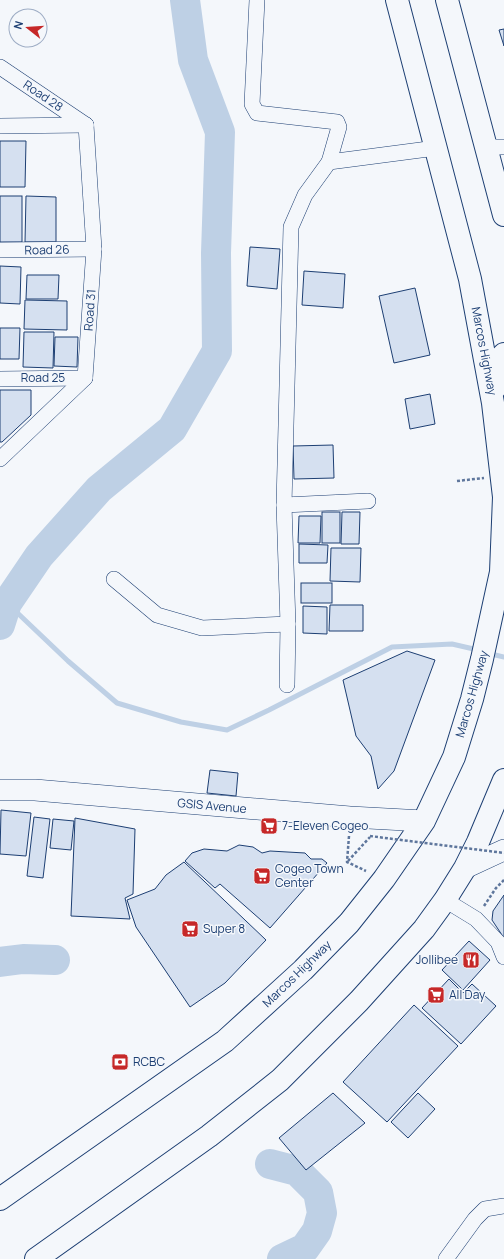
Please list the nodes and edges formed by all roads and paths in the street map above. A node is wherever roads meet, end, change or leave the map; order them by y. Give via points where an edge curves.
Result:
1 (257, 0) edge
2 (397, 0) edge
3 (447, 0) edge
4 (0, 67) edge
5 (86, 125) junction
6 (0, 126) edge
7 (495, 147) edge
8 (436, 148) junction
9 (329, 162) junction
10 (504, 215) edge
11 (0, 250) edge
12 (94, 250) junction
13 (504, 354) edge
14 (85, 378) junction
15 (0, 379) edge
16 (493, 403) junction
17 (0, 459) edge
18 (502, 476) junction
19 (457, 481) dead end
20 (368, 501) dead end
21 (284, 504) junction
22 (114, 579) dead end
23 (288, 624) junction
24 (287, 685) dead end
25 (504, 780) edge
26 (0, 790) edge
27 (350, 818) junction
28 (424, 821) junction
29 (504, 852) edge
30 (347, 862) junction
31 (465, 868) junction
32 (504, 878) edge
33 (384, 880) junction
34 (445, 900) junction
35 (476, 919) junction
36 (504, 957) edge
37 (0, 1200) edge
38 (504, 1206) edge
39 (36, 1259) edge
40 (446, 1259) edge

1 - 9 street via 252,104 256,113 337,122 339,127
2 - 8 main road, Marcos Highway
3 - 7 main road
4 - 5 street, Road 28
5 - 6 street
5 - 12 street, Road 31
7 - 10 main road
8 - 9 street
8 - 16 main road, Marcos Highway via 470,279
9 - 21 street via 305,196 291,227
11 - 12 street, Road 26
12 - 14 street, Road 31
13 - 16 main road via 499,359
14 - 15 street, Road 25
14 - 17 street
16 - 18 main road, Marcos Highway
18 - 19 path
18 - 28 main road, Marcos Highway via 504,497 501,572 490,626 454,757
20 - 21 street
21 - 23 street
22 - 23 street via 157,615 202,628
23 - 24 street
25 - 31 main road
26 - 27 street, GSIS Avenue via 35,790
27 - 28 street, GSIS Avenue
27 - 30 path
28 - 33 main road, Marcos Highway
29 - 30 path, bridge via 370,836
29 - 31 street
30 - 33 path
31 - 34 main road
32 - 35 path
33 - 37 main road, Marcos Highway via 349,923 303,970 226,1041
34 - 35 street
34 - 39 main road via 424,929 359,1001 280,1080 209,1136
35 - 36 street via 498,942
38 - 40 street via 485,1209

